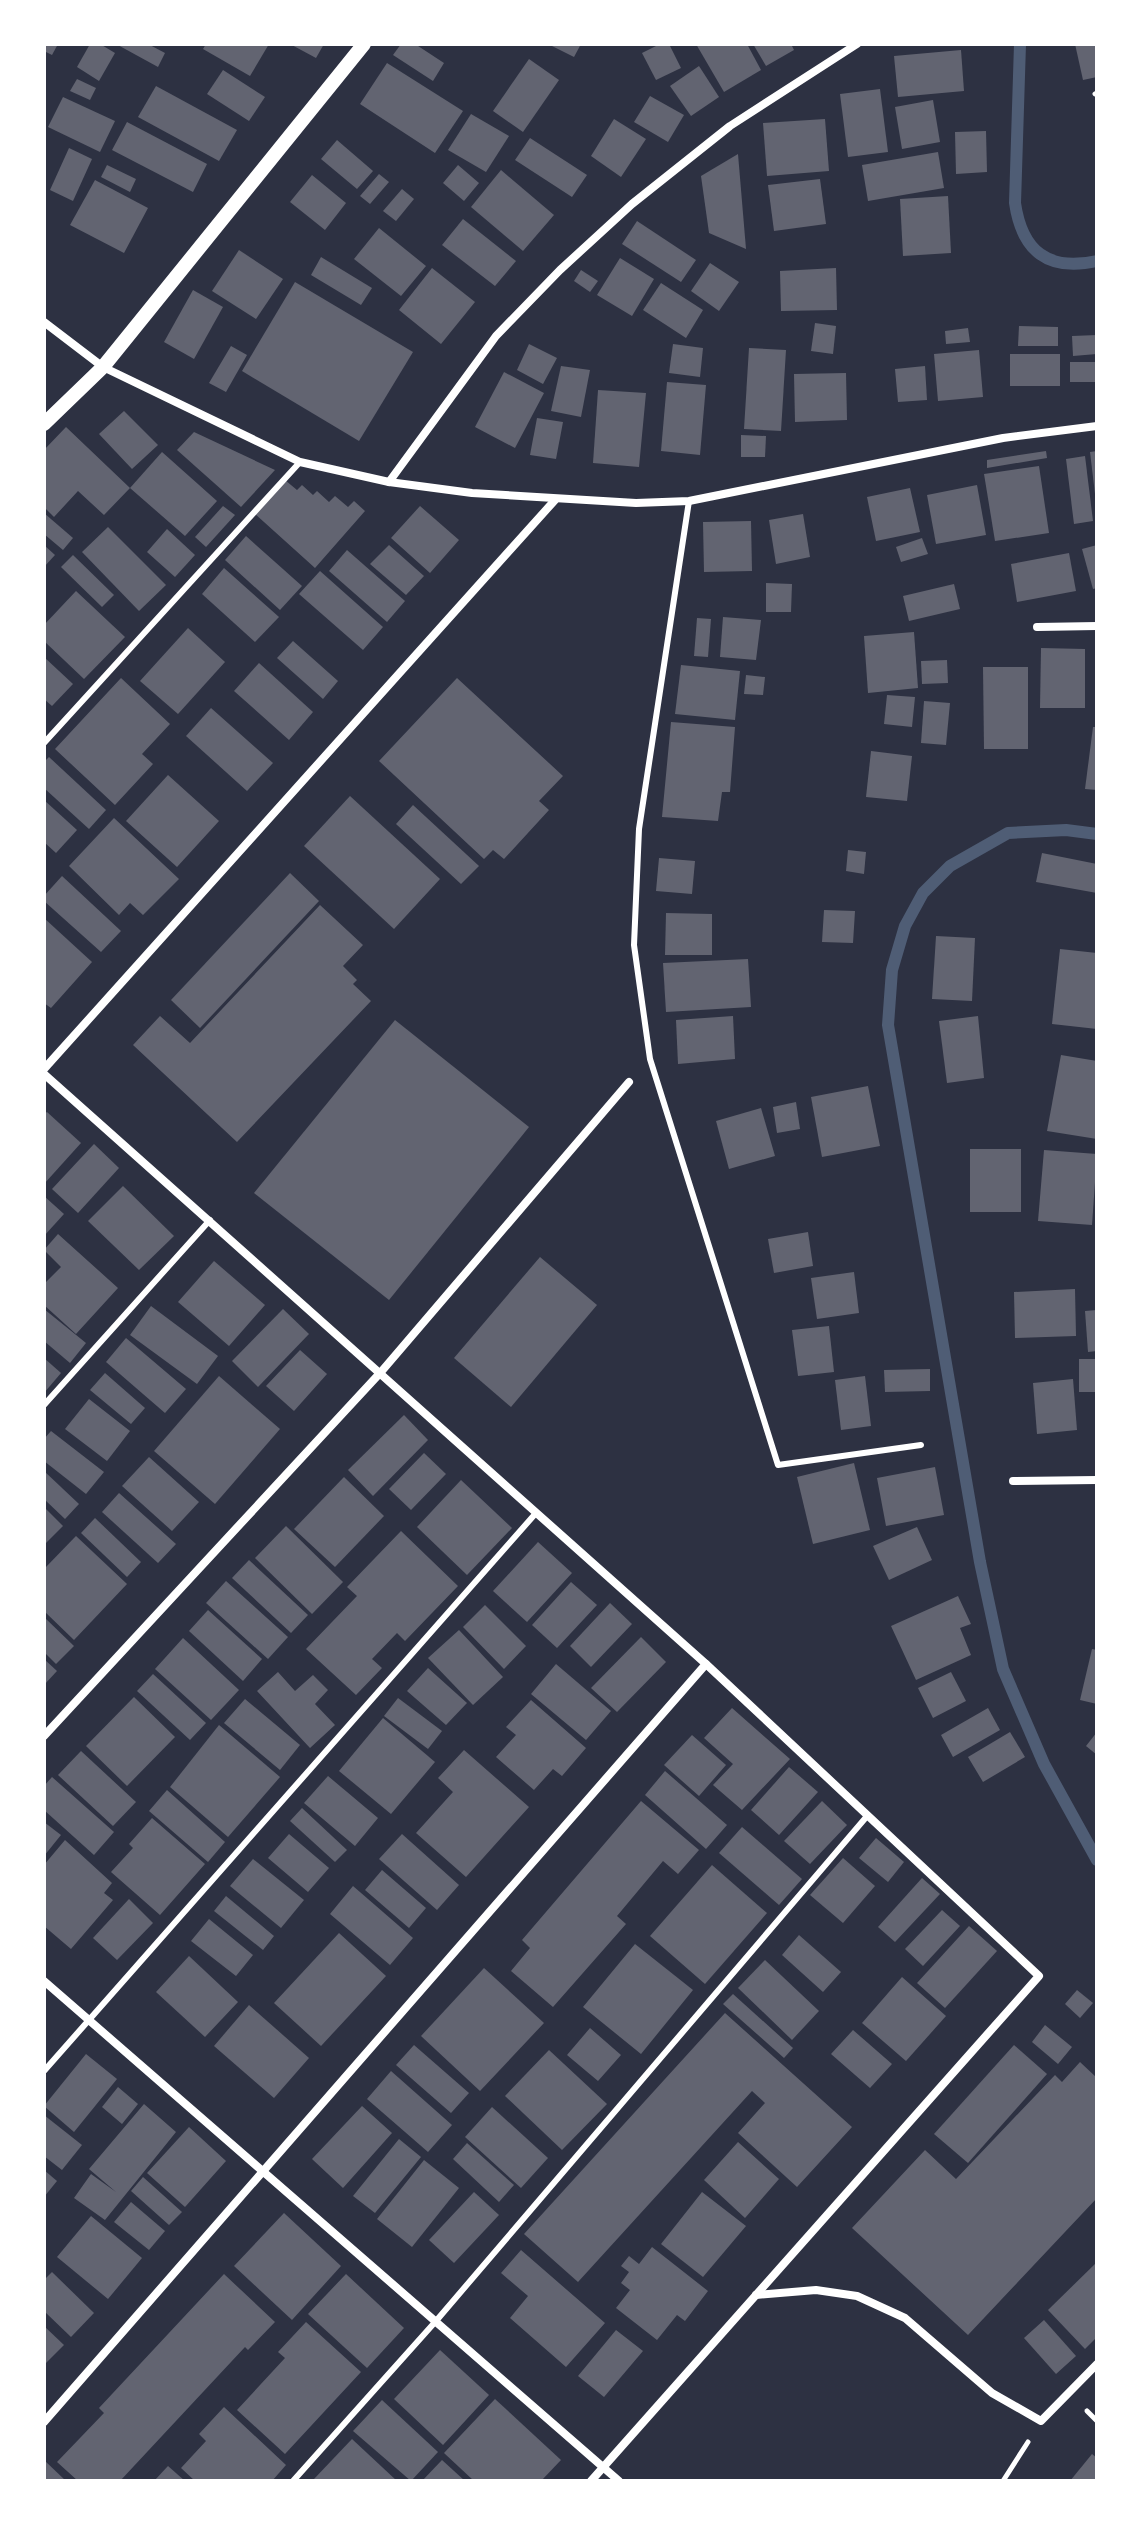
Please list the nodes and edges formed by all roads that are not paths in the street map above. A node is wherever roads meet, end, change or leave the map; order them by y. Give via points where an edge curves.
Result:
1 (364, 44) edge
2 (857, 44) edge
3 (44, 322) edge
4 (103, 367) junction
5 (44, 424) edge
6 (1097, 426) edge
7 (300, 462) junction
8 (389, 482) junction
9 (555, 500) junction
10 (689, 501) junction
11 (1097, 626) edge
12 (1037, 627) dead end
13 (44, 743) edge
14 (44, 1071) edge
15 (629, 1082) dead end
16 (211, 1220) junction
17 (381, 1372) junction
18 (44, 1405) edge
19 (921, 1445) dead end
20 (1097, 1480) edge
21 (1013, 1481) dead end
22 (536, 1513) junction
23 (706, 1664) junction
24 (44, 1736) edge
25 (869, 1814) junction
26 (44, 1981) edge
27 (90, 2018) junction
28 (44, 2071) edge
29 (261, 2170) junction
30 (755, 2296) junction
31 (436, 2321) junction
32 (1097, 2364) edge
33 (44, 2422) edge
34 (603, 2468) junction
35 (293, 2481) edge
36 (591, 2481) edge
37 (619, 2481) edge

1 - 4 street
2 - 8 street via 730,126 560,270 496,336
3 - 4 street
4 - 5 street
4 - 7 street
6 - 10 street via 1003,438
7 - 8 street
7 - 13 lane
8 - 9 street
9 - 10 street
9 - 14 street
10 - 19 lane via 634,891 636,961 650,1059 778,1465
11 - 12 street
14 - 16 street
15 - 17 street
16 - 17 street
16 - 18 lane
17 - 22 street
17 - 24 street
20 - 21 street
22 - 23 street
22 - 27 lane
23 - 25 street
23 - 29 street
25 - 30 street via 1039,1976
25 - 31 lane
26 - 27 street
27 - 28 lane
27 - 29 street
29 - 31 street
29 - 33 street
30 - 32 street via 816,2290 857,2296 905,2318 992,2393 1041,2421
30 - 34 street
31 - 34 street
31 - 35 lane
34 - 36 street
34 - 37 street

